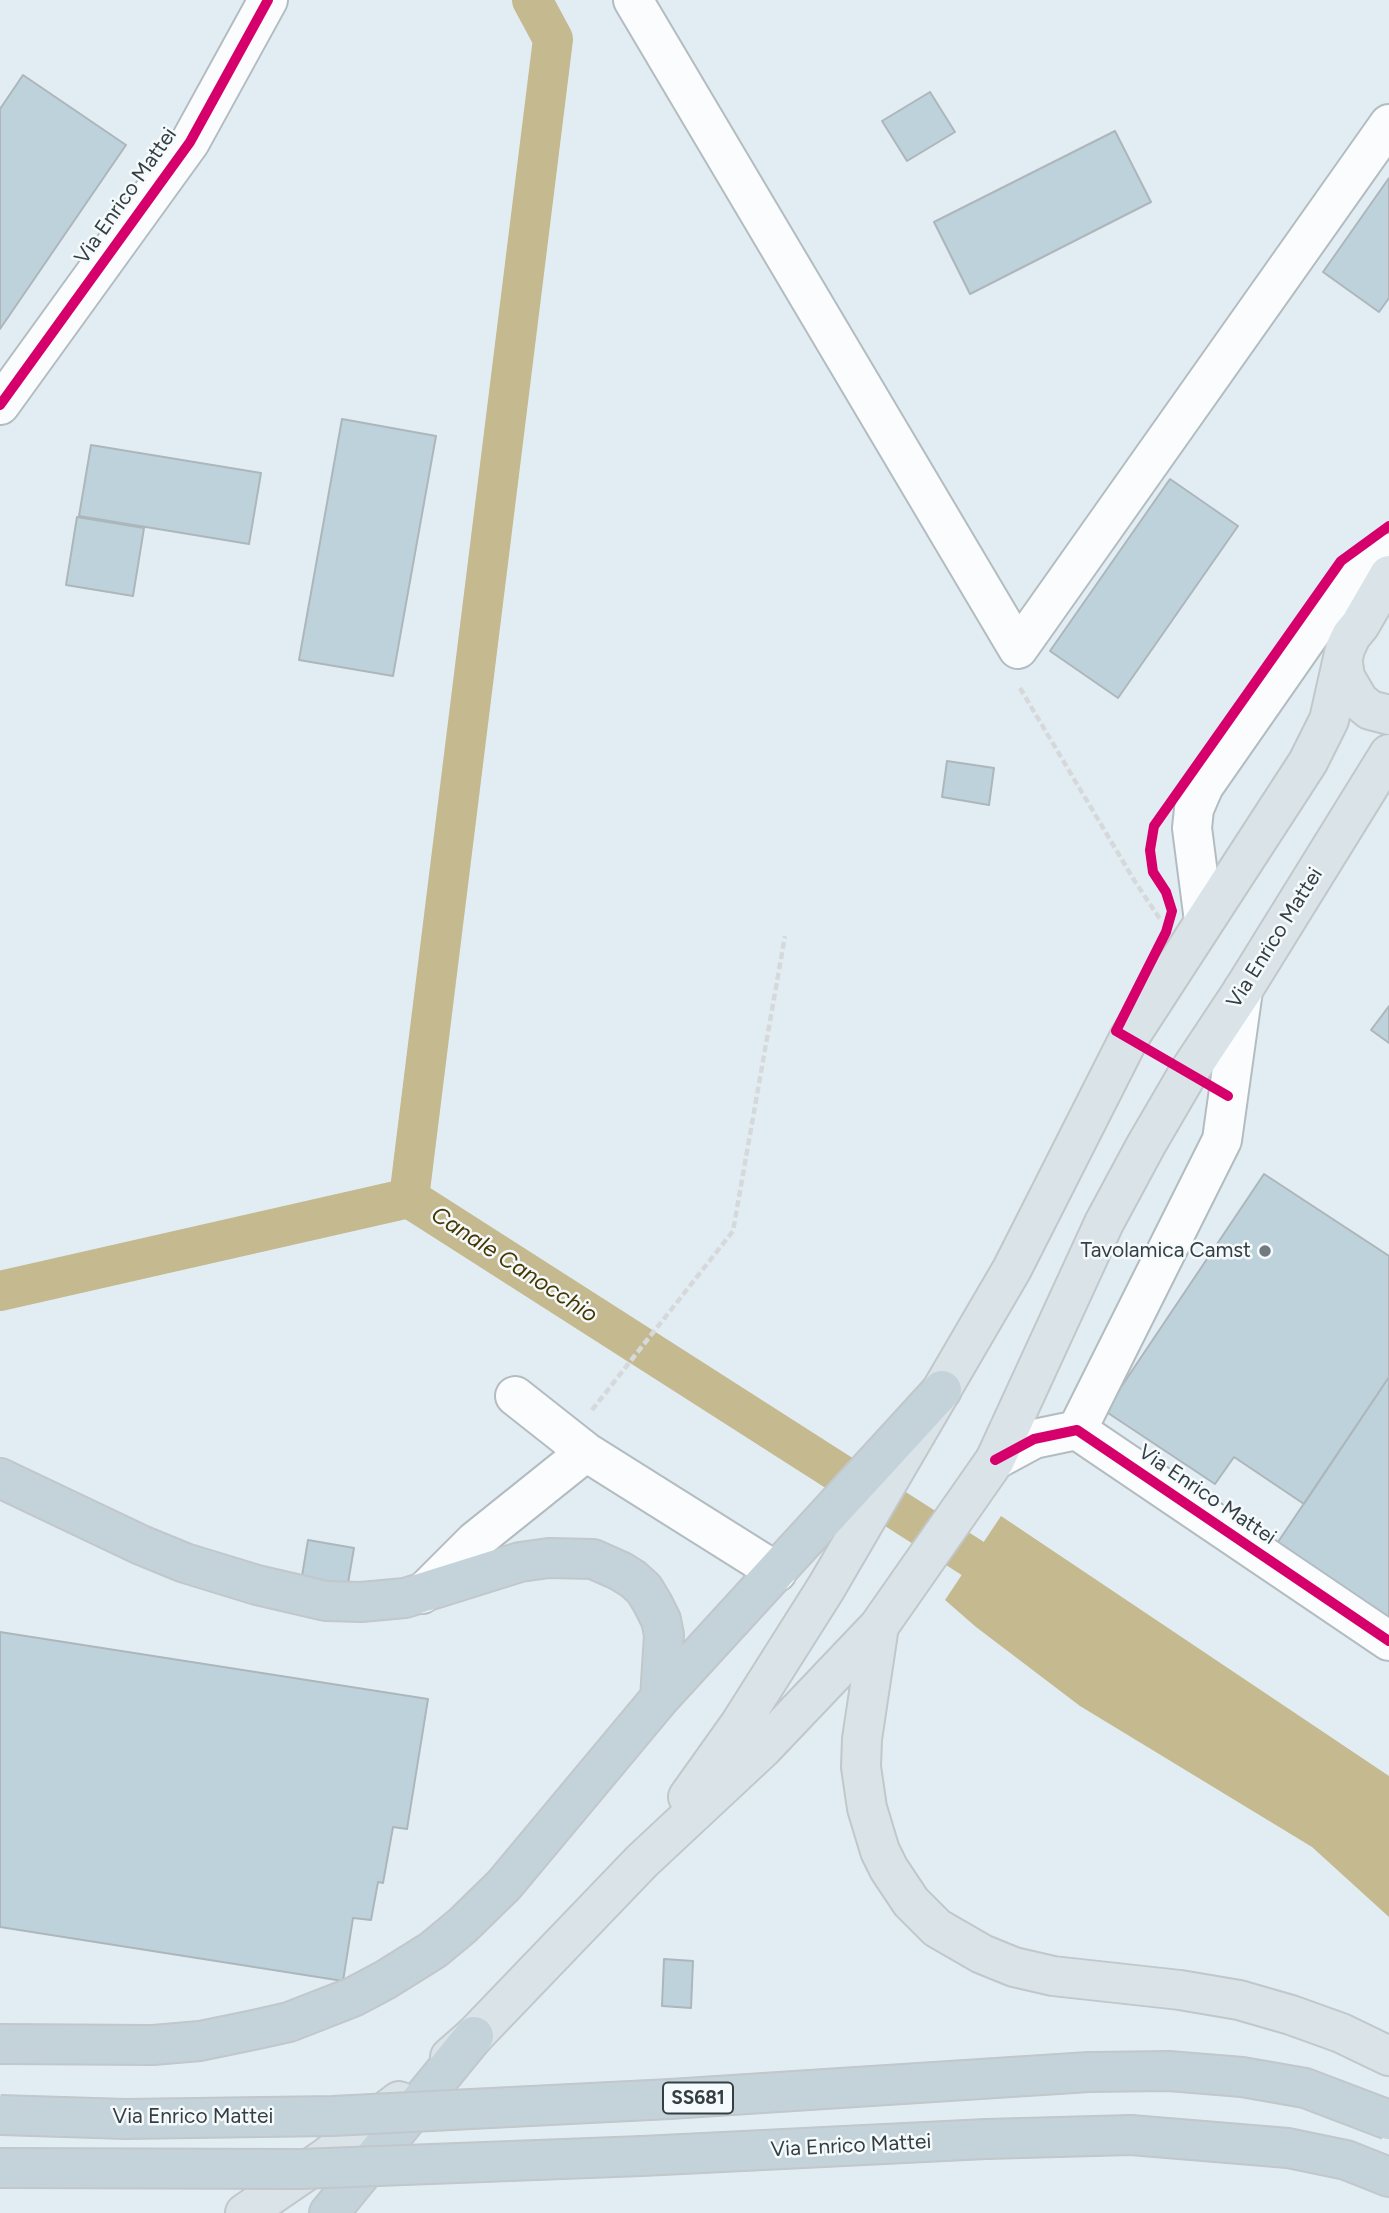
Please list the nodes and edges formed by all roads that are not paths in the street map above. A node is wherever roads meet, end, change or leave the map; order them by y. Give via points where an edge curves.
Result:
1 (268, 0) edge
2 (634, 0) edge
3 (1389, 124) edge
4 (0, 405) edge
5 (1389, 553) edge
6 (1389, 575) edge
7 (1374, 618) edge
8 (1343, 663) junction
9 (1389, 715) edge
10 (1389, 754) edge
11 (1188, 916) junction
12 (1243, 990) junction
13 (942, 1390) junction
14 (515, 1396) dead end
15 (1077, 1430) junction
16 (586, 1452) junction
17 (995, 1460) junction
18 (0, 1478) edge
19 (782, 1566) junction
20 (422, 1594) junction
21 (879, 1626) junction
22 (1389, 1641) edge
23 (660, 1698) junction
24 (642, 1861) junction
25 (474, 2036) junction
26 (0, 2044) edge
27 (1389, 2056) edge
28 (0, 2115) edge
29 (1389, 2120) edge
30 (0, 2168) edge
31 (1389, 2176) edge
32 (245, 2213) edge
33 (330, 2213) edge

1 - 4 street, Via Enrico Mattei via 190,142
2 - 3 street via 1018,649
5 - 11 street via 1349,578 1204,786 1194,808
6 - 7 main road, Via Enrico Mattei
7 - 8 main road, Via Enrico Mattei via 1351,636
8 - 9 main road via 1345,677 1359,701 1370,710
8 - 11 main road, Via Enrico Mattei via 1329,720 1308,762
10 - 12 main road, Via Enrico Mattei
11 - 13 main road, Via Enrico Mattei via 1012,1269
12 - 15 street via 1222,1140
12 - 17 main road, Via Enrico Mattei via 1188,1073 1104,1223
13 - 19 highway
13 - 24 main road, Via Enrico Mattei via 740,1724
14 - 16 street
15 - 17 street, Via Enrico Mattei via 1034,1439
15 - 22 street, Via Enrico Mattei
16 - 19 street
16 - 20 street via 475,1541
17 - 21 main road, Via Enrico Mattei
18 - 20 highway via 141,1545 268,1588 347,1602
19 - 23 highway
20 - 23 highway via 527,1560 593,1559 607,1564 644,1589 661,1620
21 - 24 main road, Via Enrico Mattei via 763,1748
21 - 27 main road via 861,1767 867,1808 880,1851 899,1886 937,1928 997,1961 1053,1976 1238,2000 1319,2025
23 - 26 highway via 517,1870 462,1926 410,1965 353,1997 289,2022 200,2040 138,2046
24 - 25 main road, Via Enrico Mattei
25 - 32 main road, Via Enrico Mattei via 383,2115
25 - 33 highway
28 - 29 highway, Via Enrico Mattei / SS681, bridge via 126,2119 332,2116 1169,2071 1305,2088
30 - 31 highway, Via Enrico Mattei, bridge via 352,2168 1131,2134 1288,2148 1346,2160

